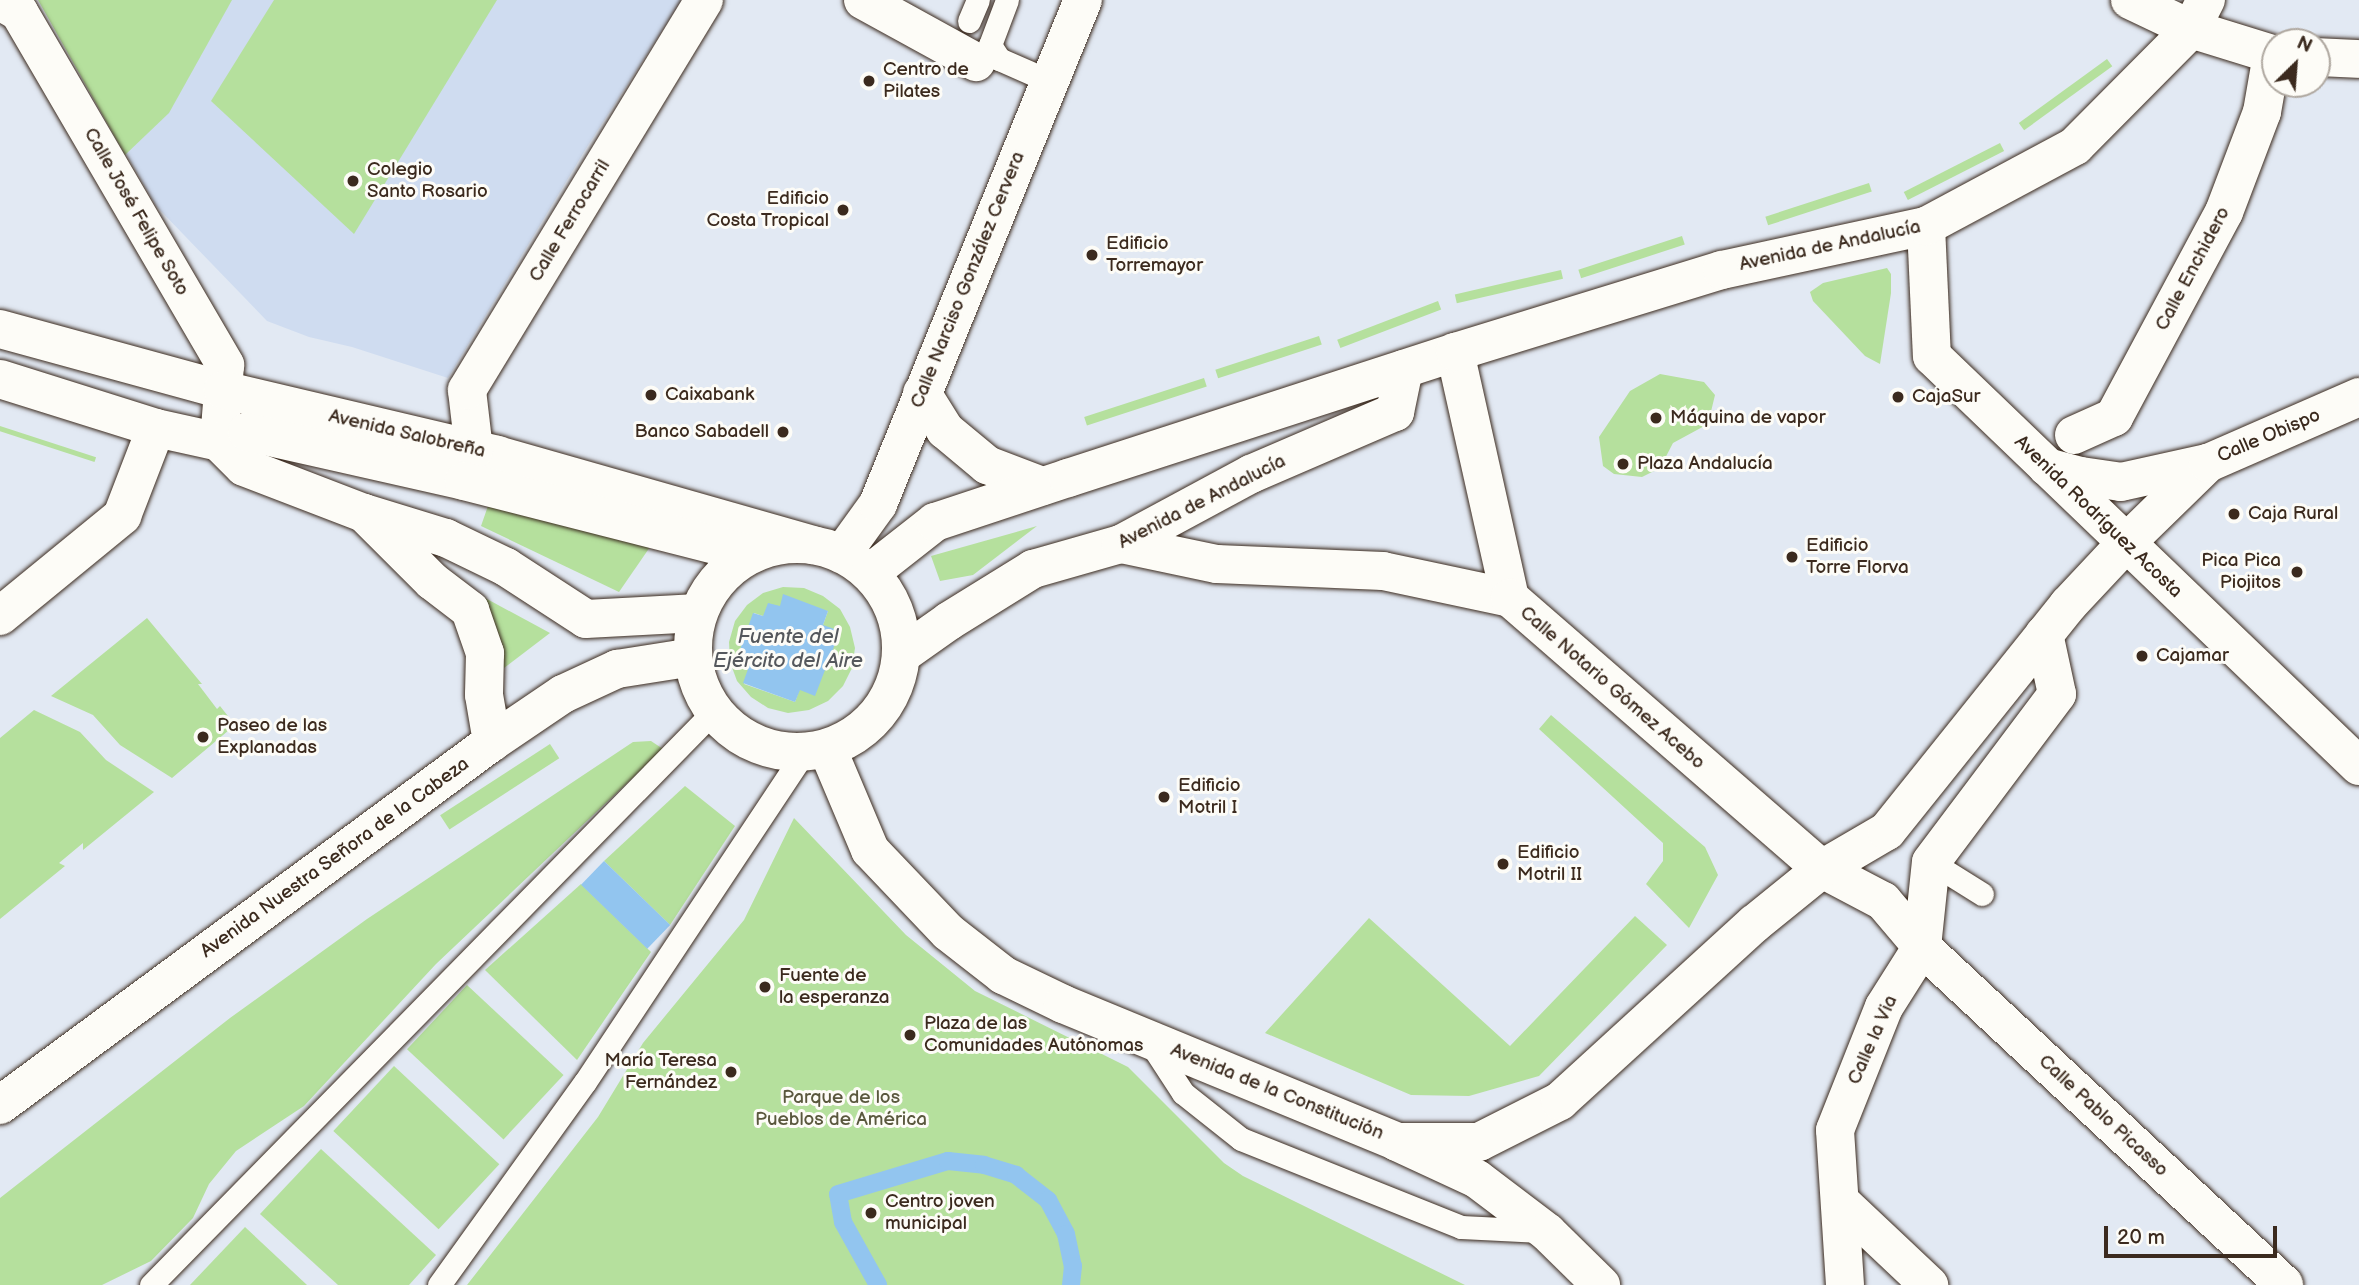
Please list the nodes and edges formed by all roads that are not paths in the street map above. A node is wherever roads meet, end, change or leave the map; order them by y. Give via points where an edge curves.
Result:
1 (704, 0) edge
2 (863, 0) edge
3 (978, 0) edge
4 (1007, 0) edge
5 (1083, 0) edge
6 (2130, 0) edge
7 (0, 1) edge
8 (2198, 15) edge
9 (969, 21) dead end
10 (2261, 57) edge
11 (2331, 58) edge
12 (2359, 59) edge
13 (976, 62) dead end
14 (1049, 81) junction
15 (2265, 98) edge
16 (1926, 226) junction
17 (0, 329) edge
18 (1455, 352) junction
19 (1404, 369) junction
20 (0, 380) edge
21 (223, 390) junction
22 (922, 393) junction
23 (2359, 397) edge
24 (156, 428) junction
25 (2074, 435) dead end
26 (219, 442) junction
27 (474, 450) junction
28 (2208, 463) junction
29 (2045, 466) junction
30 (1042, 486) junction
31 (364, 513) junction
32 (2126, 543) junction
33 (1121, 544) junction
34 (751, 554) junction
35 (841, 557) junction
36 (1510, 598) junction
37 (698, 613) junction
38 (0, 616) edge
39 (2044, 634) junction
40 (901, 656) junction
41 (693, 657) junction
42 (714, 711) junction
43 (492, 742) junction
44 (816, 750) junction
45 (2359, 766) edge
46 (1931, 862) junction
47 (1822, 869) junction
48 (1982, 894) dead end
49 (1922, 947) junction
50 (1148, 1039) junction
51 (0, 1105) edge
52 (1397, 1142) junction
53 (1842, 1203) junction
54 (1547, 1232) junction
55 (151, 1285) edge
56 (439, 1285) edge
57 (1601, 1285) edge
58 (1844, 1285) edge
59 (1929, 1285) edge
60 (2284, 1285) edge

1 - 27 street, Calle Ferrocarril via 467,390
2 - 13 street
3 - 9 lane
4 - 14 lane via 990,45 999,59
5 - 14 street, Calle Narciso González Cervera
6 - 8 street
7 - 21 street, Calle José Felipe Soto via 19,12 225,365
8 - 10 street
8 - 16 street, Avenida de Andalucía via 2075,146
11 - 12 street
14 - 22 street, Calle Narciso González Cervera
15 - 25 street, Calle Enchidero via 2224,212 2114,417
16 - 18 street, Avenida de Andalucía via 1721,270
16 - 29 street, Avenida Rodríguez Acosta via 1932,356
17 - 21 street, Avenida Salobreña
18 - 19 street, Avenida de Andalucía
18 - 36 street
19 - 30 street, Avenida de Andalucía
19 - 33 street, Avenida de Andalucía via 1395,412 1251,474
20 - 24 street, Avenida Salobreña
21 - 26 street, Calle José Felipe Soto
21 - 27 street, Avenida Salobreña
22 - 30 street via 945,430 987,465
22 - 35 street, Calle Narciso González Cervera via 878,504
23 - 28 street, Calle Obispo
24 - 26 street, Avenida Salobreña
24 - 38 street via 121,516
26 - 31 street via 244,467
26 - 34 street, Avenida Salobreña via 247,432
27 - 35 street, Avenida Salobreña
28 - 29 street via 2121,482
28 - 32 street, Calle Obispo
29 - 32 street, Avenida Rodríguez Acosta
30 - 35 street, Avenida de Andalucía
31 - 37 street via 466,547 586,619
31 - 43 street via 432,582 470,610 485,653 484,695
32 - 39 street
32 - 45 street, Avenida Rodríguez Acosta
33 - 36 street, Calle Notario Gómez Acebo via 1217,564 1383,571
33 - 40 street, Avenida de Andalucía via 1033,569
34 - 35 street via 781,545
34 - 37 street via 728,568
35 - 40 street via 888,598
36 - 47 street, Calle Notario Gómez Acebo
37 - 41 street
39 - 46 street via 2057,694
39 - 47 street via 1888,831
40 - 44 street via 894,686 878,714 855,734
41 - 42 street via 700,685
41 - 43 street, Avenida Nuestra Señora de la Cabeza via 617,669 563,695
42 - 44 street via 740,735 771,748
42 - 55 lane
43 - 51 street, Avenida Nuestra Señora de la Cabeza
44 - 50 street, Avenida de la Constitución via 870,849 948,932 1003,975
44 - 56 lane
46 - 48 lane
46 - 49 street, Calle la Via
47 - 49 street, Calle Notario Gómez Acebo via 1883,901
47 - 52 street via 1754,924 1560,1101 1479,1142
49 - 53 street, Calle la Via via 1884,1007 1836,1130
49 - 60 street, Calle Pablo Picasso
50 - 52 street, Avenida de la Constitución
50 - 54 lane via 1183,1093 1241,1139 1461,1227
52 - 54 street, Avenida de la Constitución via 1477,1179
53 - 58 street, Calle la Via
53 - 59 street
54 - 57 street, Avenida de la Constitución

